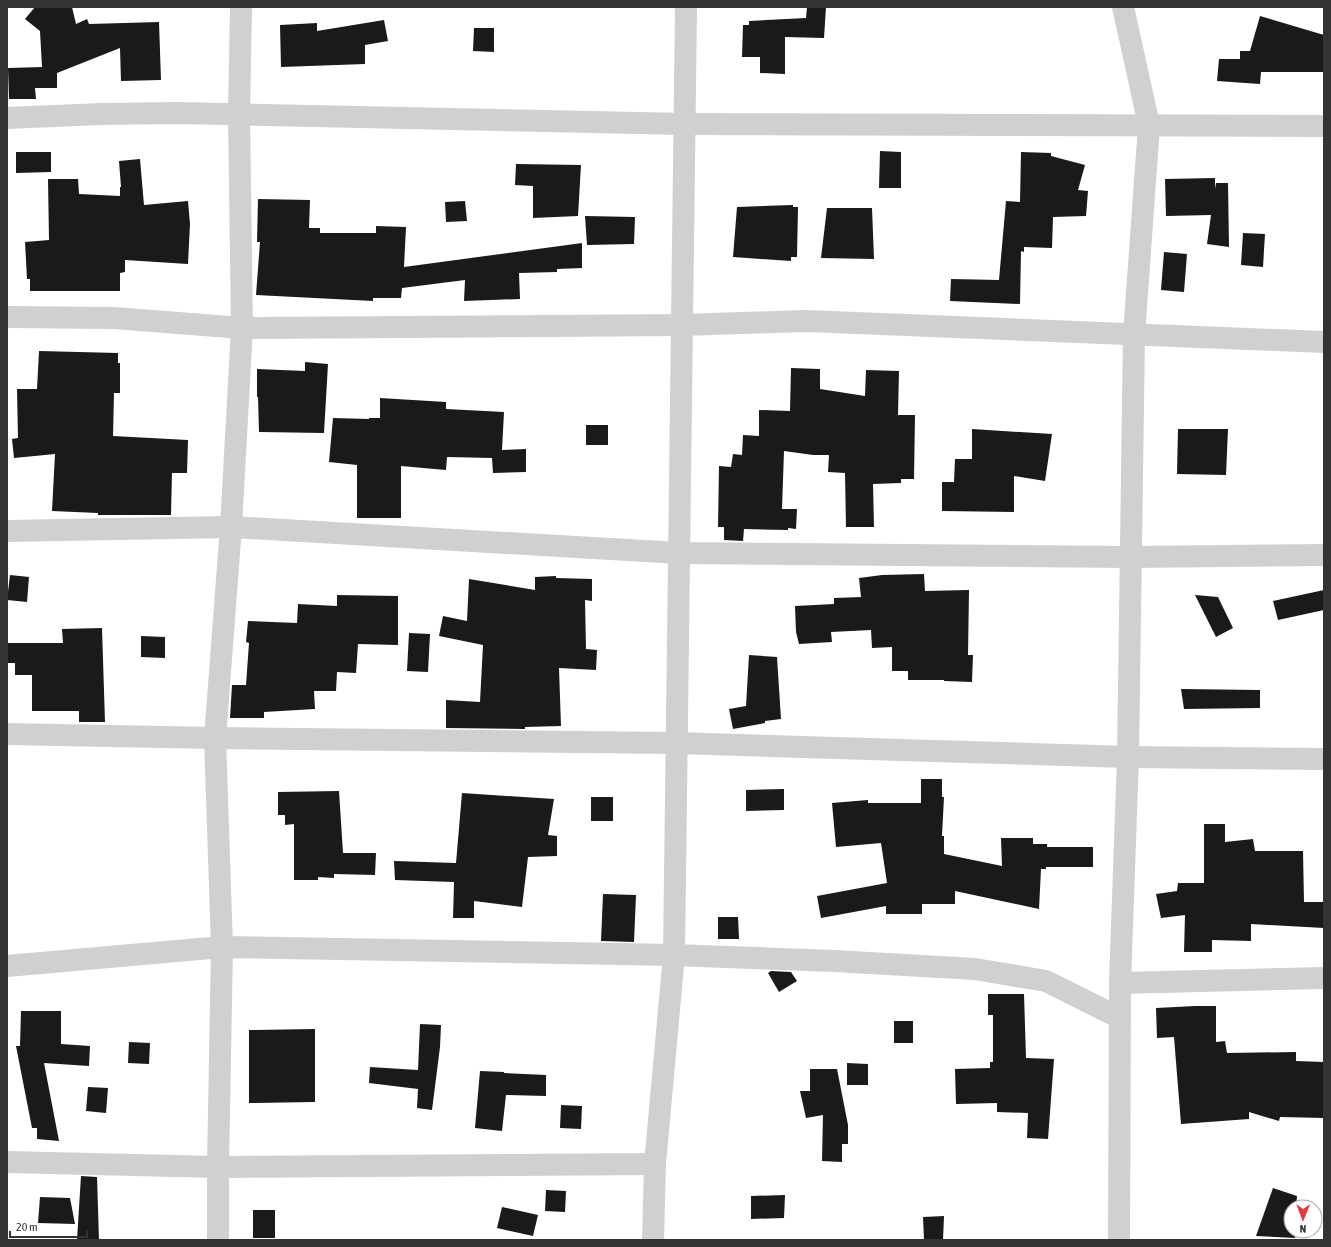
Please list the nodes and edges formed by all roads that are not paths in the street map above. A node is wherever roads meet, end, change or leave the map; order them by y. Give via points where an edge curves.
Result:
1 (241, 7) edge
2 (686, 7) edge
3 (1123, 7) edge
4 (239, 114) junction
5 (7, 118) edge
6 (685, 124) junction
7 (1149, 125) junction
8 (1324, 126) edge
9 (7, 317) edge
10 (682, 325) junction
11 (242, 328) junction
12 (1134, 335) junction
13 (1324, 342) edge
14 (231, 527) junction
15 (7, 531) edge
16 (679, 553) junction
17 (1324, 555) edge
18 (1131, 557) junction
19 (7, 734) edge
20 (215, 738) junction
21 (676, 743) junction
22 (1128, 757) junction
23 (1324, 759) edge
24 (222, 947) junction
25 (674, 955) junction
26 (7, 966) edge
27 (1324, 978) edge
28 (1120, 983) junction
29 (1120, 1018) junction
30 (7, 1162) edge
31 (655, 1164) junction
32 (218, 1166) junction
33 (218, 1240) edge
34 (653, 1240) edge
35 (1119, 1240) edge

1 - 4 street
2 - 6 street
3 - 7 street
4 - 5 street via 101,114
4 - 6 street
4 - 11 street
6 - 7 street
6 - 10 street
7 - 8 street
7 - 12 street
9 - 11 street via 114,318
10 - 11 street
10 - 12 street via 806,321
10 - 16 street
11 - 14 street
12 - 13 street
12 - 18 street
14 - 15 street
14 - 16 street
14 - 20 street
16 - 18 street
16 - 21 street
17 - 18 street
18 - 22 street
19 - 20 street
20 - 21 street
20 - 24 street
21 - 22 street
21 - 25 street
22 - 23 street
22 - 28 street
24 - 25 street
24 - 26 street
24 - 32 street
25 - 29 street via 975,969 1046,981
25 - 31 street
27 - 28 street
28 - 29 street
29 - 35 street
30 - 32 street
31 - 32 street
31 - 34 street
32 - 33 street

